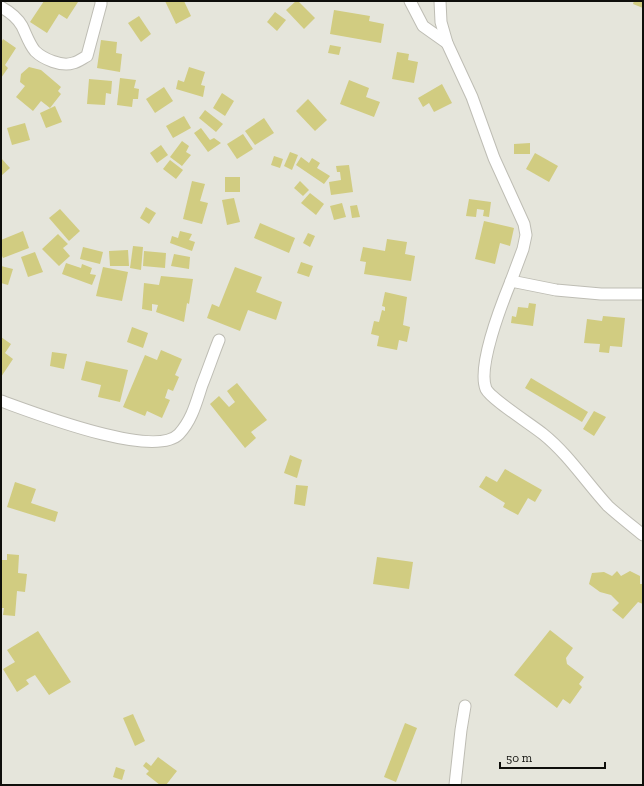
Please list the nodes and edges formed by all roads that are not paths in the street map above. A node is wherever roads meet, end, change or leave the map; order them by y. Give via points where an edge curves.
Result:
1 (101, 1) edge
2 (410, 1) edge
3 (440, 1) edge
4 (1, 7) edge
5 (446, 43) junction
6 (511, 281) junction
7 (643, 294) edge
8 (219, 340) dead end
9 (1, 401) edge
10 (643, 535) edge
11 (465, 706) dead end
12 (455, 785) edge

1 - 4 street via 87,56 69,64 45,58 35,51 13,14
2 - 5 street via 423,26
3 - 5 street
5 - 6 street via 472,97 494,158 524,224 526,235 523,249
6 - 7 street via 556,290
6 - 10 street via 493,328 484,377 487,390 544,435 609,506
8 - 9 street via 190,419 177,436 161,442 128,440 79,428
11 - 12 street

